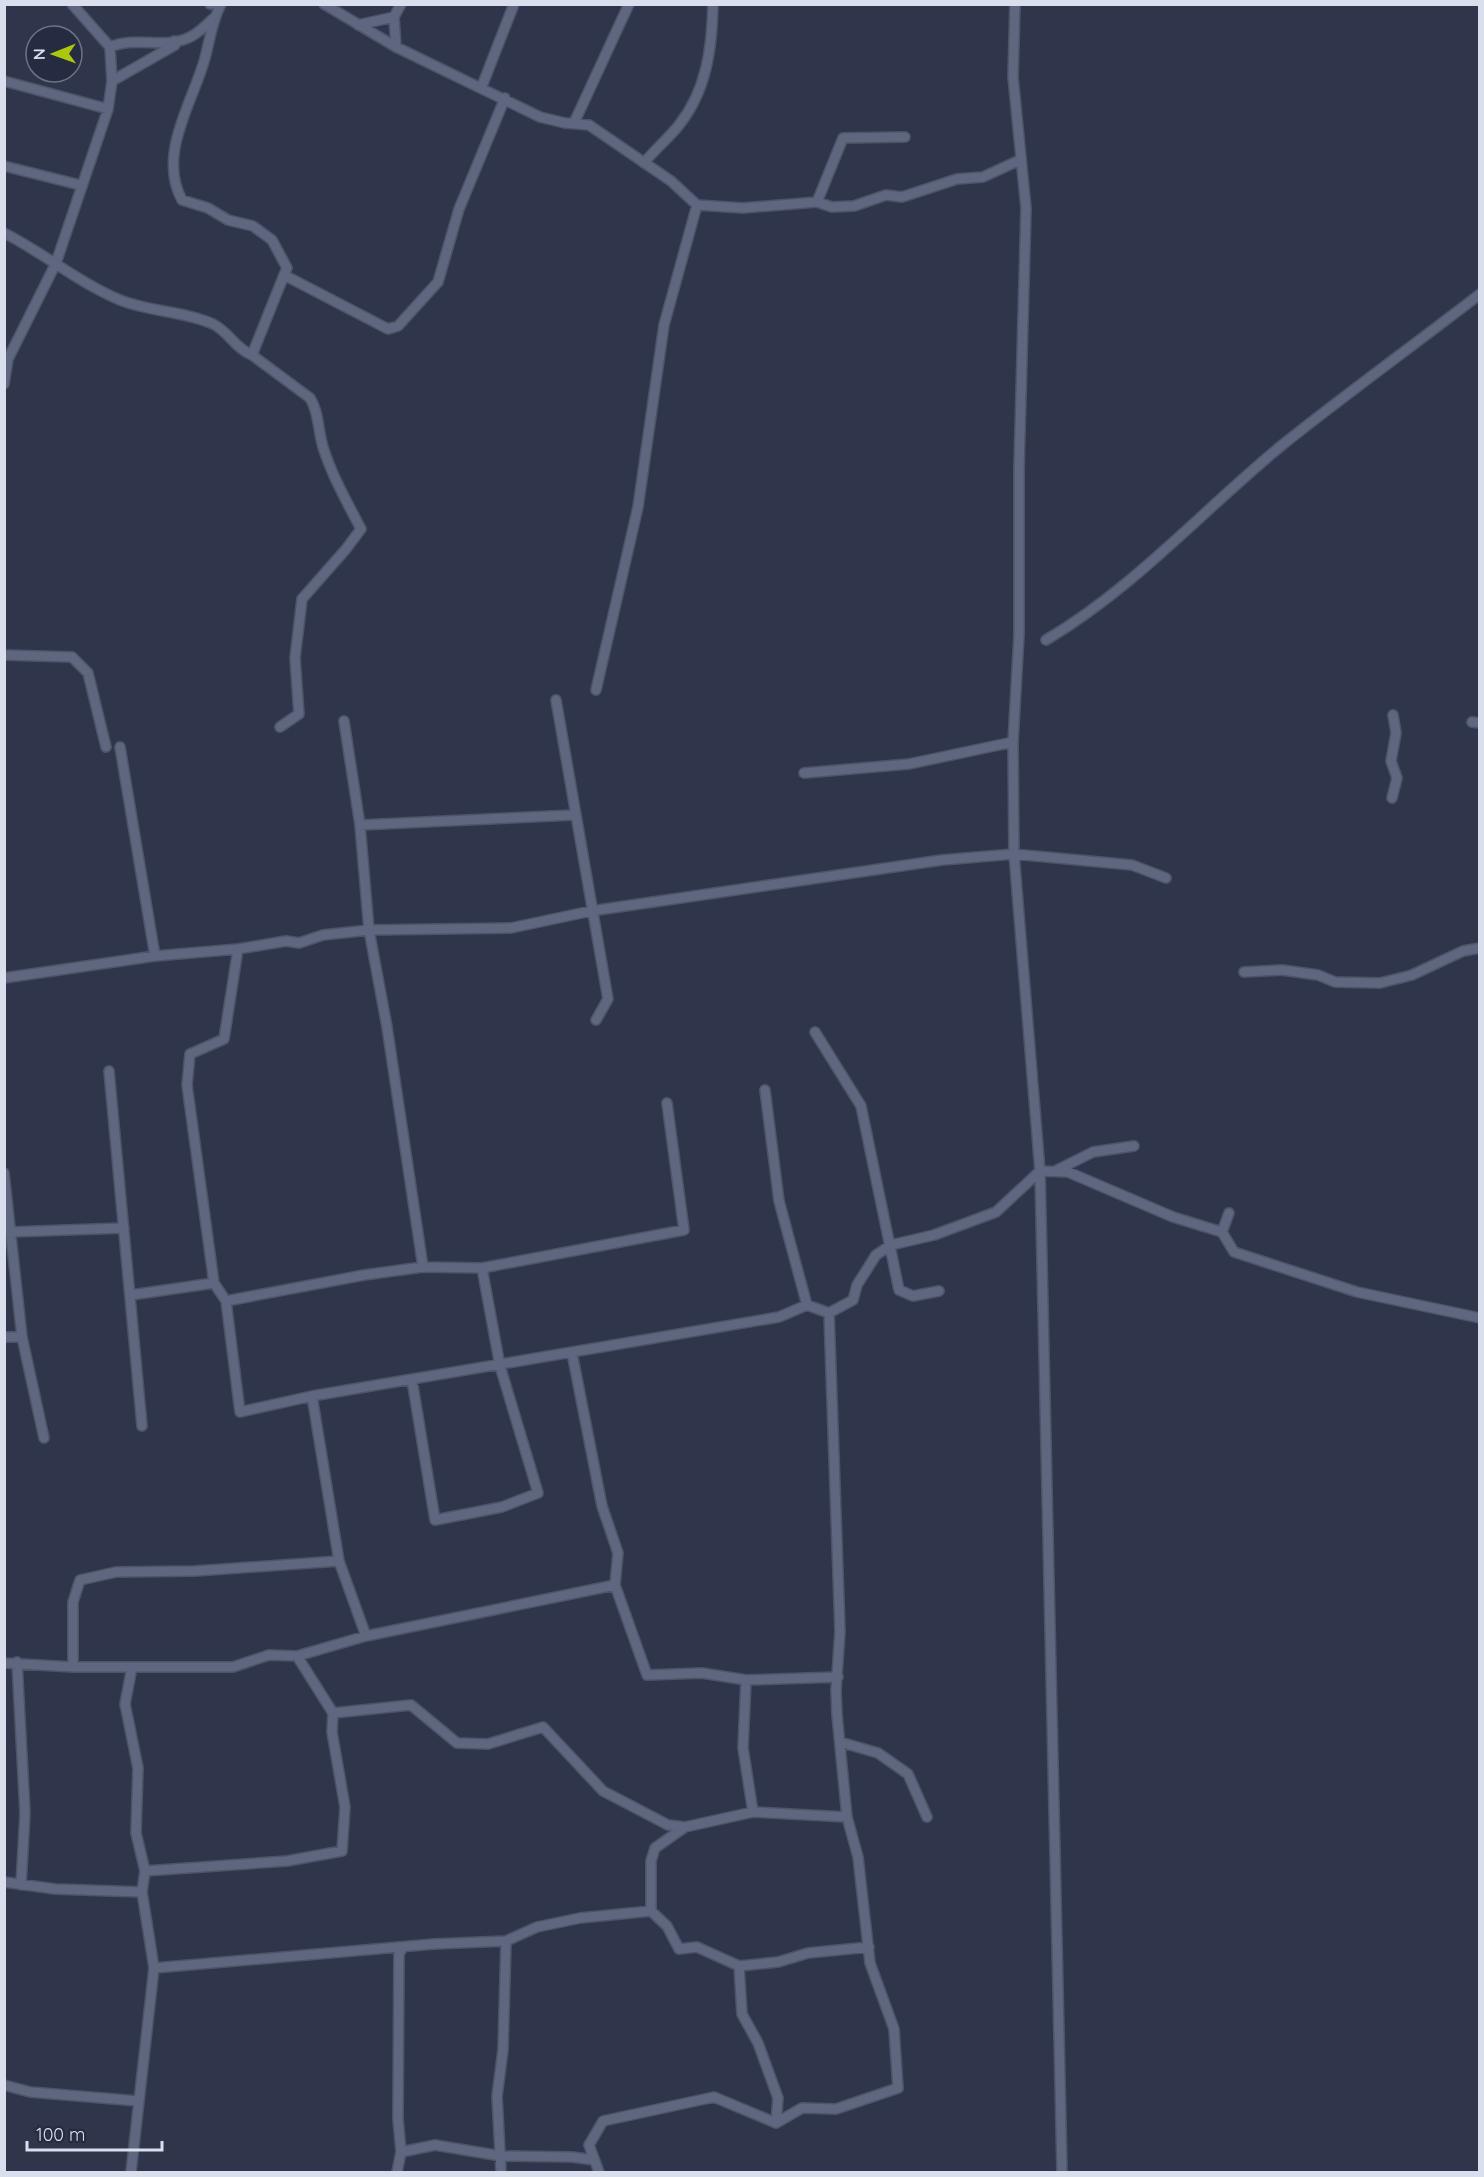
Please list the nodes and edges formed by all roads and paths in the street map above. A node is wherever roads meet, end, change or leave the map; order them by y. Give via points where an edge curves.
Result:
1 (72, 4) edge
2 (221, 4) edge
3 (324, 4) edge
4 (401, 4) edge
5 (514, 4) edge
6 (628, 4) edge
7 (713, 4) edge
8 (1015, 4) edge
9 (394, 17) junction
10 (214, 18) junction
11 (358, 25) junction
12 (174, 41) junction
13 (110, 47) junction
14 (396, 47) junction
15 (4, 81) edge
16 (112, 81) junction
17 (482, 86) junction
18 (505, 98) junction
19 (108, 109) junction
20 (574, 123) junction
21 (906, 137) dead end
22 (1020, 160) junction
23 (644, 163) junction
24 (4, 166) edge
25 (80, 185) junction
26 (817, 202) junction
27 (697, 205) junction
28 (4, 233) edge
29 (56, 263) junction
30 (284, 274) junction
31 (1479, 294) edge
32 (252, 355) junction
33 (6, 359) edge
34 (4, 384) edge
35 (1046, 640) dead end
36 (4, 655) edge
37 (596, 690) dead end
38 (556, 700) dead end
39 (1393, 715) dead end
40 (344, 722) dead end
41 (280, 727) dead end
42 (1013, 742) junction
43 (106, 747) dead end
44 (120, 747) dead end
45 (804, 773) dead end
46 (1392, 798) dead end
47 (574, 814) junction
48 (360, 825) junction
49 (1014, 854) junction
50 (1166, 879) dead end
51 (591, 911) junction
52 (369, 930) junction
53 (1479, 948) edge
54 (238, 949) junction
55 (155, 956) junction
56 (1244, 972) dead end
57 (4, 978) edge
58 (596, 1020) dead end
59 (815, 1032) dead end
60 (109, 1071) dead end
61 (765, 1090) dead end
62 (667, 1103) dead end
63 (1134, 1146) dead end
64 (1040, 1171) junction
65 (1055, 1171) junction
66 (4, 1173) edge
67 (1229, 1213) dead end
68 (124, 1228) junction
69 (10, 1232) junction
70 (1222, 1232) junction
71 (891, 1245) junction
72 (423, 1267) junction
73 (482, 1268) junction
74 (214, 1283) junction
75 (939, 1290) dead end
76 (131, 1295) junction
77 (226, 1301) junction
78 (807, 1305) junction
79 (829, 1313) junction
80 (1479, 1318) edge
81 (4, 1337) edge
82 (22, 1337) junction
83 (572, 1353) junction
84 (500, 1366) junction
85 (411, 1380) junction
86 (312, 1396) junction
87 (142, 1426) dead end
88 (44, 1438) dead end
89 (339, 1561) junction
90 (615, 1585) junction
91 (366, 1636) junction
92 (297, 1656) junction
93 (17, 1662) junction
94 (4, 1663) edge
95 (73, 1667) junction
96 (132, 1667) junction
97 (838, 1677) junction
98 (746, 1680) junction
99 (333, 1713) junction
100 (840, 1742) junction
101 (753, 1812) junction
102 (847, 1817) junction
103 (927, 1817) dead end
104 (685, 1827) junction
105 (145, 1871) junction
106 (4, 1882) edge
107 (21, 1885) junction
108 (142, 1892) junction
109 (651, 1911) junction
110 (506, 1941) junction
111 (403, 1947) junction
112 (868, 1947) junction
113 (739, 1966) junction
114 (154, 1968) junction
115 (4, 2085) edge
116 (138, 2101) junction
117 (776, 2123) junction
118 (401, 2152) junction
119 (501, 2156) junction
120 (594, 2160) junction
121 (131, 2172) edge
122 (397, 2172) edge
123 (501, 2172) edge
124 (599, 2172) edge
125 (1062, 2172) edge

1 - 13 street
2 - 10 street
3 - 11 street
4 - 9 street
5 - 17 street
6 - 20 street
7 - 23 street via 711,50 700,87 681,123
8 - 22 street via 1013,77
9 - 11 street
9 - 14 street
10 - 12 street via 188,39
10 - 30 street via 205,59 175,147 175,188 182,200 253,226 272,240 287,268
11 - 14 street
12 - 13 street via 124,41
12 - 16 street via 175,45
13 - 16 street
14 - 17 street
15 - 19 street
16 - 19 street
17 - 18 street
18 - 20 street via 540,117
18 - 30 street via 459,209 438,282 398,327 388,329
19 - 25 street
20 - 23 street via 589,125
21 - 26 street via 843,138
22 - 26 street via 983,177 957,179 902,197 886,195 843,207
22 - 42 street via 1026,208 1019,635
23 - 27 street
24 - 25 street
25 - 29 street
26 - 27 street via 743,208
27 - 37 street via 664,325 638,507
28 - 29 street
29 - 32 street via 121,300 214,325
29 - 33 street
30 - 32 street
31 - 35 street via 1281,446 1134,576
32 - 41 street via 310,398 316,407 332,474 361,529 302,599 295,658 298,714
33 - 34 street
36 - 43 street via 72,657 88,673
38 - 47 street
39 - 46 street via 1396,733 1391,761 1397,778
40 - 48 street
42 - 45 street via 909,764
42 - 49 street
44 - 55 street
47 - 48 street
47 - 51 street
48 - 52 street
49 - 50 street via 1132,866
49 - 51 street via 942,860
49 - 64 street
51 - 52 street via 511,928
51 - 58 street via 608,999
52 - 54 street
52 - 72 street
53 - 56 street via 1463,951 1412,975 1380,983 1335,982 1318,975 1282,970
54 - 55 street
54 - 74 street via 224,1040 189,1054 187,1085
55 - 57 street
59 - 71 street via 861,1106
60 - 68 street
61 - 78 street via 779,1201
62 - 73 street via 684,1230
63 - 65 street via 1093,1152
64 - 65 street
64 - 71 street via 996,1212 934,1235
64 - 125 street
65 - 70 street via 1068,1172 1173,1217
66 - 69 street
67 - 70 street
68 - 69 street
68 - 76 street
69 - 82 street
70 - 80 street via 1234,1252 1357,1292
71 - 75 street via 899,1290 913,1296
71 - 79 street via 876,1255 857,1285 853,1300
72 - 73 street
72 - 77 street
73 - 84 street
74 - 76 street
74 - 77 street
76 - 87 street
77 - 86 street via 240,1412
78 - 79 street
78 - 83 street via 779,1317
79 - 97 street via 840,1631
81 - 82 street
82 - 88 street
83 - 84 street
83 - 90 street via 602,1506 618,1552
84 - 85 street
84 - 85 street via 538,1493 502,1507 435,1520
85 - 86 street
86 - 89 street
89 - 91 street
89 - 95 street via 116,1572 80,1580 73,1602
90 - 91 street
90 - 98 street via 647,1675 702,1673
91 - 92 street
92 - 96 street via 269,1655 234,1667
92 - 99 street
93 - 94 street
93 - 95 street
93 - 107 street via 25,1813
95 - 96 street
96 - 105 street via 125,1704 138,1768 136,1833
97 - 98 street
97 - 100 street
98 - 101 street via 743,1748
99 - 104 street via 411,1705 457,1743 488,1744 543,1727 603,1791 668,1825
99 - 105 street via 332,1732 345,1807 342,1851 287,1861
100 - 102 street
100 - 103 street via 878,1753 908,1774
101 - 102 street
101 - 104 street
102 - 112 street via 858,1857
104 - 109 street via 655,1848 651,1861
105 - 108 street
106 - 107 street
107 - 108 street
108 - 114 street
109 - 110 street via 580,1918 537,1927
109 - 113 street via 667,1926 679,1949 697,1947
110 - 111 street
110 - 119 street via 503,2050 497,2096
111 - 114 street
111 - 118 street via 399,1954
112 - 113 street
112 - 117 street via 894,2029 898,2088 836,2109 802,2108
113 - 117 street via 742,2014 758,2043 778,2098
114 - 116 street
115 - 116 street via 30,2092
116 - 121 street
117 - 120 street via 714,2097 603,2121 589,2145
118 - 119 street via 435,2145
118 - 122 street
119 - 120 street
119 - 123 street
120 - 124 street

